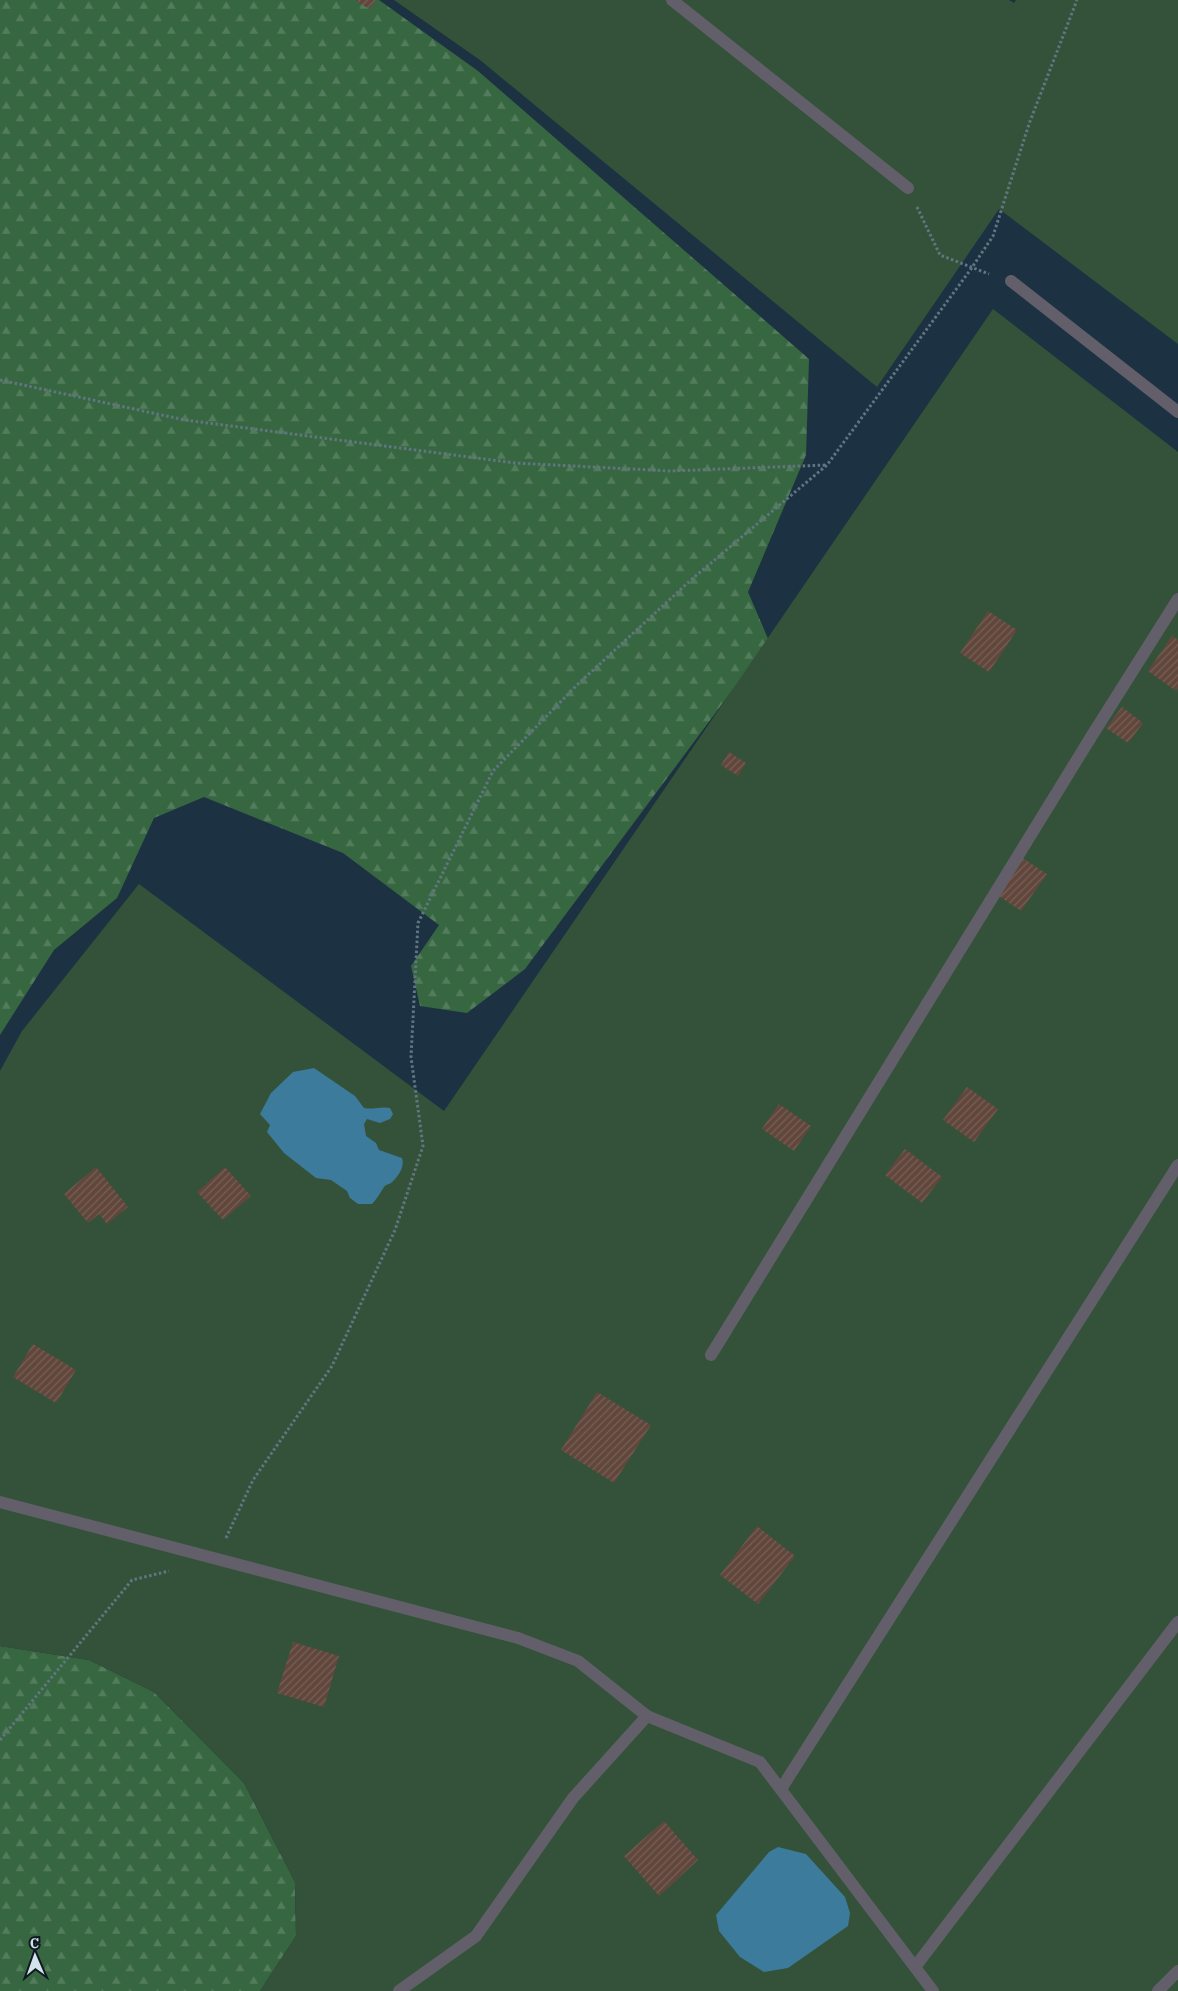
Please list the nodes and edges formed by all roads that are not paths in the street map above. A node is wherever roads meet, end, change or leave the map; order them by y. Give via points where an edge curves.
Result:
1 (672, 0) edge
2 (908, 188) road end
3 (1011, 281) road end
4 (1178, 412) edge
5 (1178, 599) edge
6 (1178, 1166) edge
7 (711, 1355) dead end
8 (0, 1502) edge
9 (1178, 1622) edge
10 (647, 1716) junction
11 (780, 1789) junction
12 (915, 1967) junction
13 (1178, 1971) edge
14 (399, 1991) edge
15 (933, 1991) edge
16 (1158, 1991) edge

1 - 2 street
3 - 4 street
5 - 7 street
6 - 11 street
8 - 10 street via 518,1638 578,1661
9 - 12 street
10 - 11 street via 760,1762
10 - 14 street via 573,1798 476,1936
11 - 12 street
12 - 15 street
13 - 16 street

